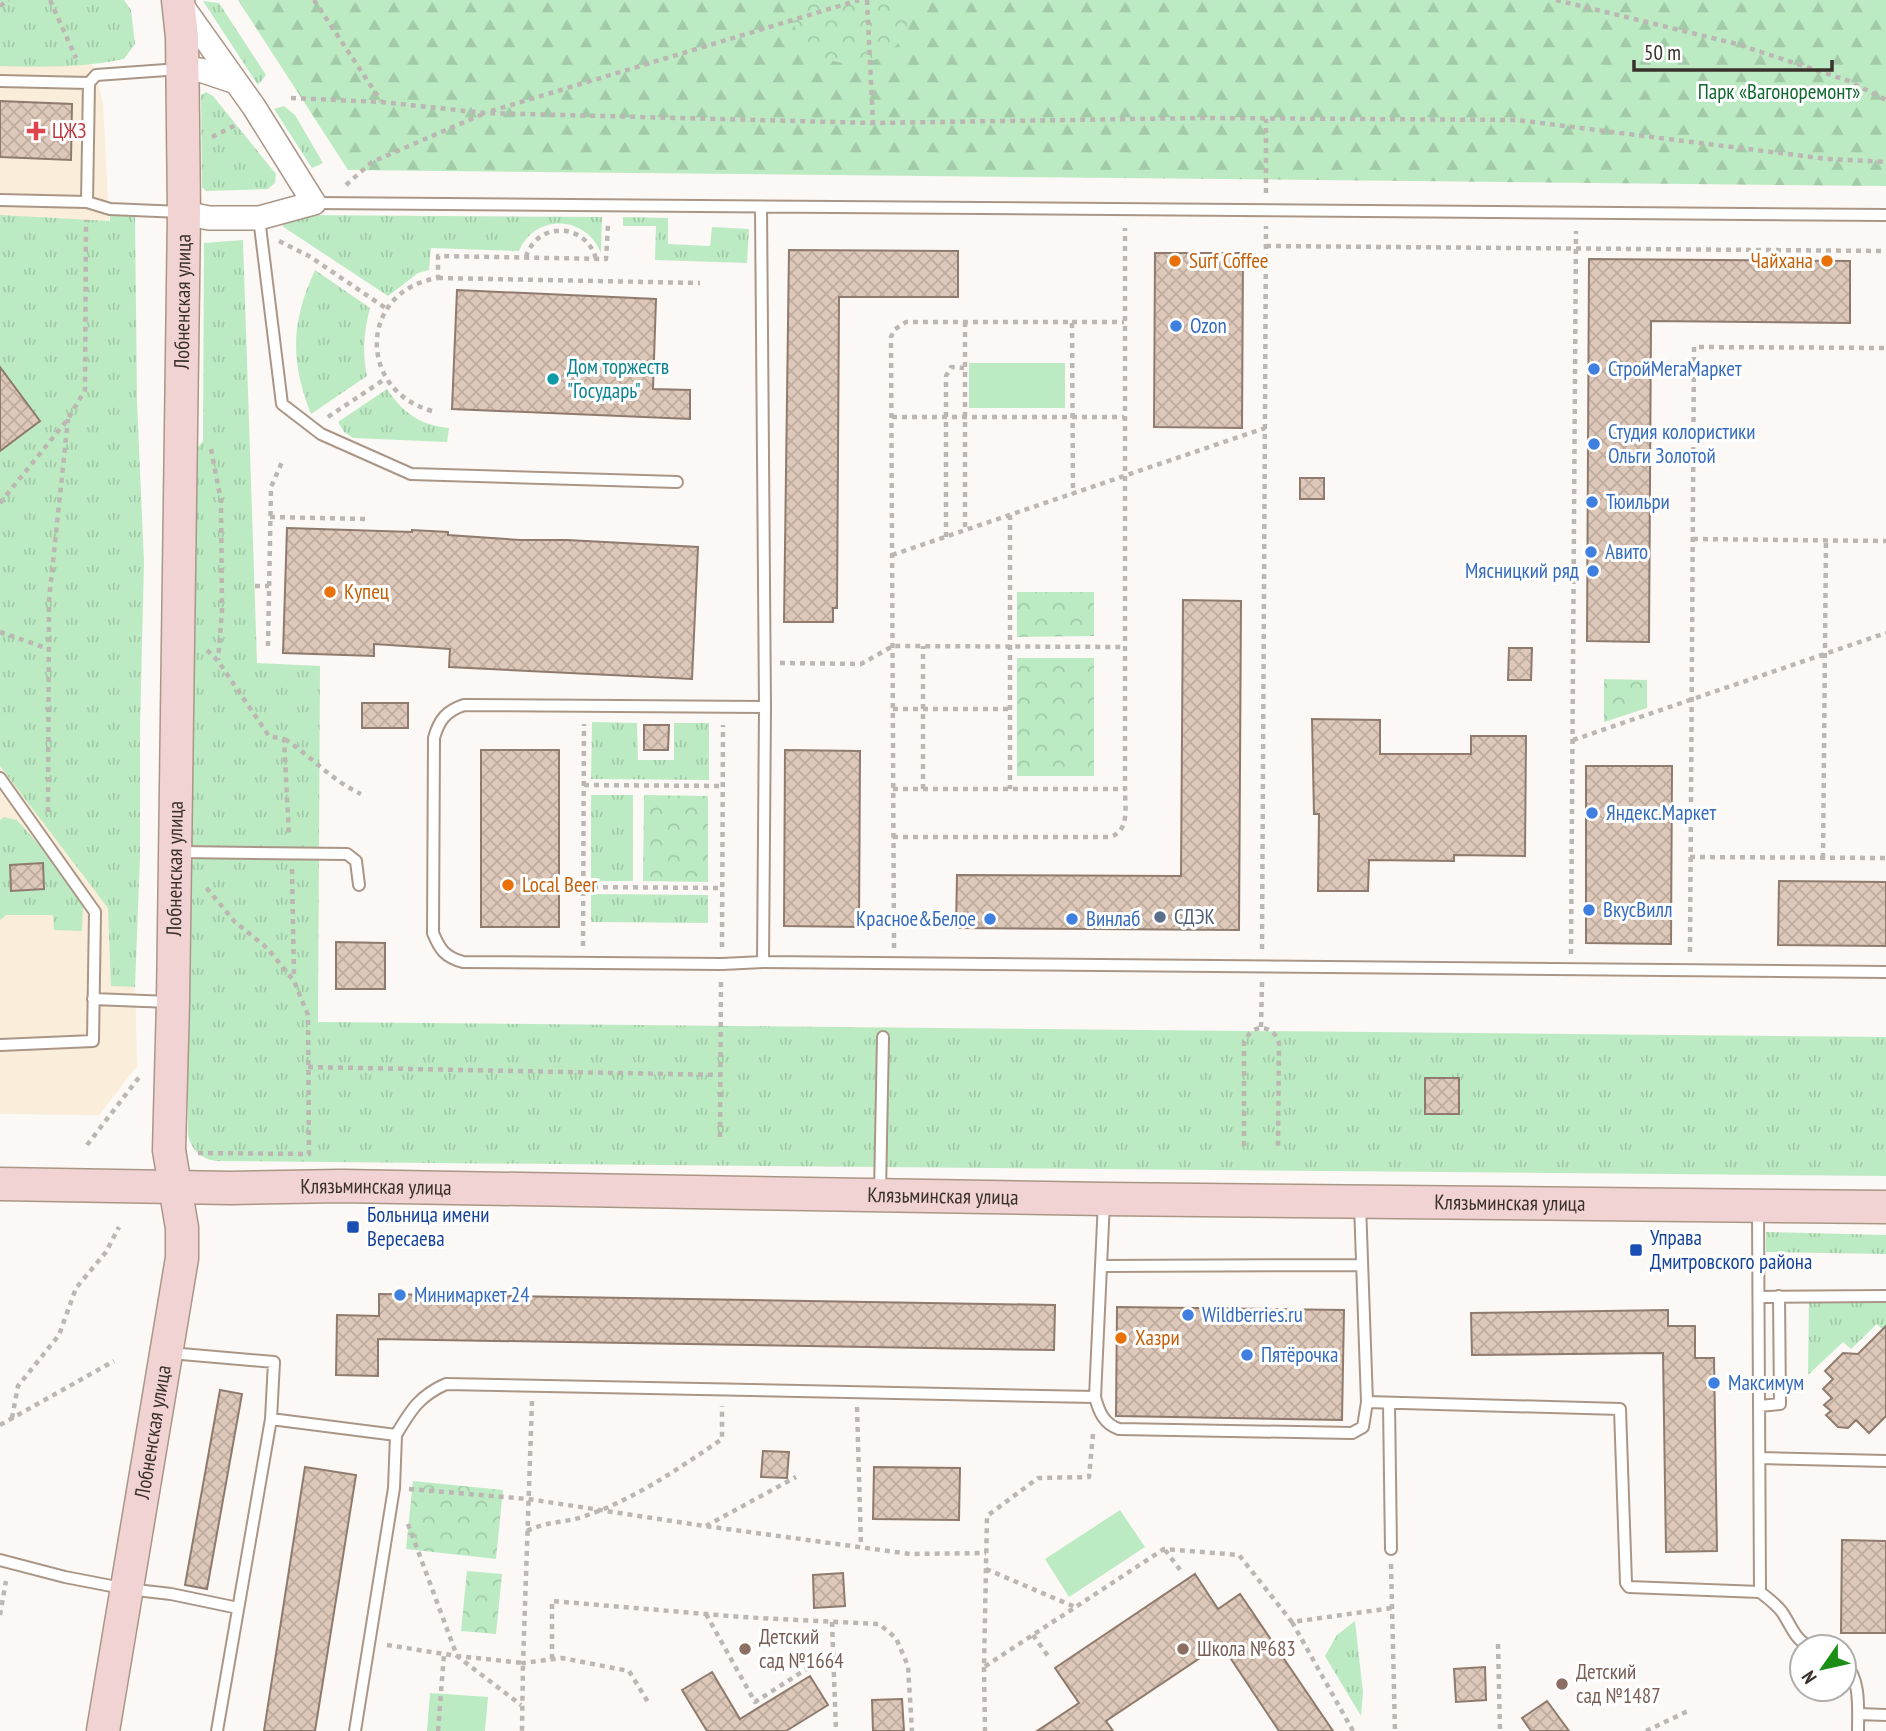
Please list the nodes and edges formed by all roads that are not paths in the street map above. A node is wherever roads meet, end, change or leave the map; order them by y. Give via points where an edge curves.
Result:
1 (178, 0) edge
2 (183, 69) junction
3 (0, 81) edge
4 (236, 82) junction
5 (89, 83) junction
6 (0, 200) edge
7 (86, 202) junction
8 (314, 203) junction
9 (761, 206) junction
10 (184, 212) junction
11 (1886, 215) edge
12 (261, 226) junction
13 (677, 482) dead end
14 (765, 707) junction
15 (0, 778) edge
16 (175, 852) junction
17 (359, 885) dead end
18 (763, 962) junction
19 (1886, 972) edge
20 (93, 999) junction
21 (173, 1002) junction
22 (883, 1037) dead end
23 (0, 1045) edge
24 (0, 1184) edge
25 (176, 1187) junction
26 (880, 1195) junction
27 (1104, 1199) junction
28 (1360, 1201) junction
29 (1759, 1204) junction
30 (1886, 1207) edge
31 (1362, 1265) junction
32 (1101, 1266) junction
33 (1779, 1296) junction
34 (1886, 1296) edge
35 (1759, 1297) junction
36 (166, 1353) junction
37 (1095, 1397) junction
38 (1367, 1402) junction
39 (1389, 1403) junction
40 (1760, 1406) junction
41 (271, 1419) junction
42 (396, 1435) junction
43 (1760, 1458) junction
44 (1886, 1461) edge
45 (1391, 1549) road end
46 (5, 1561) edge
47 (127, 1589) junction
48 (1760, 1592) junction
49 (238, 1608) junction
50 (1795, 1633) edge
51 (1857, 1703) edge
52 (1858, 1714) junction
53 (1886, 1715) edge
54 (103, 1731) edge
55 (217, 1731) edge
56 (355, 1731) edge
57 (1858, 1731) edge

1 - 2 street, Лобненская улица
1 - 4 street
2 - 4 street
2 - 5 lane via 96,75
2 - 10 street, Лобненская улица
3 - 5 lane
4 - 8 street
5 - 7 lane
6 - 7 lane
7 - 10 lane via 110,209
8 - 9 lane
8 - 12 street
9 - 11 lane
9 - 14 lane
10 - 12 street
10 - 16 street, Лобненская улица
12 - 13 lane via 282,404 321,434 411,474
14 - 18 lane
14 - 18 lane via 464,705 453,708 438,724 434,738 433,933 440,950 450,958 463,962
15 - 20 lane via 95,912
16 - 17 lane via 347,854 356,861
16 - 21 street, Лобненская улица
18 - 19 lane
20 - 21 lane
20 - 23 lane via 93,1041
21 - 25 street, Лобненская улица via 169,1150
22 - 26 lane
24 - 25 street, Клязьминская улица
25 - 26 street, Клязьминская улица
25 - 36 street, Лобненская улица via 182,1258
26 - 27 street, Клязьминская улица
27 - 28 street, Клязьминская улица
27 - 32 lane
28 - 29 street, Клязьминская улица
28 - 31 lane
29 - 30 street, Клязьминская улица
29 - 35 lane
31 - 32 lane
31 - 38 lane
32 - 37 lane
33 - 34 lane
33 - 35 lane
33 - 40 lane via 1780,1404
35 - 40 lane
36 - 41 lane via 274,1362
36 - 47 street, Лобненская улица
37 - 38 lane via 1104,1418 1119,1429 1352,1433 1363,1427
37 - 42 lane via 446,1384 418,1401
38 - 39 lane
39 - 45 lane
39 - 48 lane via 1620,1409 1629,1587
40 - 43 lane
41 - 42 lane
41 - 49 lane
42 - 56 lane via 394,1488
43 - 44 lane
43 - 48 lane
46 - 47 lane
47 - 49 lane
47 - 54 street, Лобненская улица
48 - 50 lane via 1775,1603
49 - 55 lane
51 - 52 lane
52 - 53 lane
52 - 57 lane

